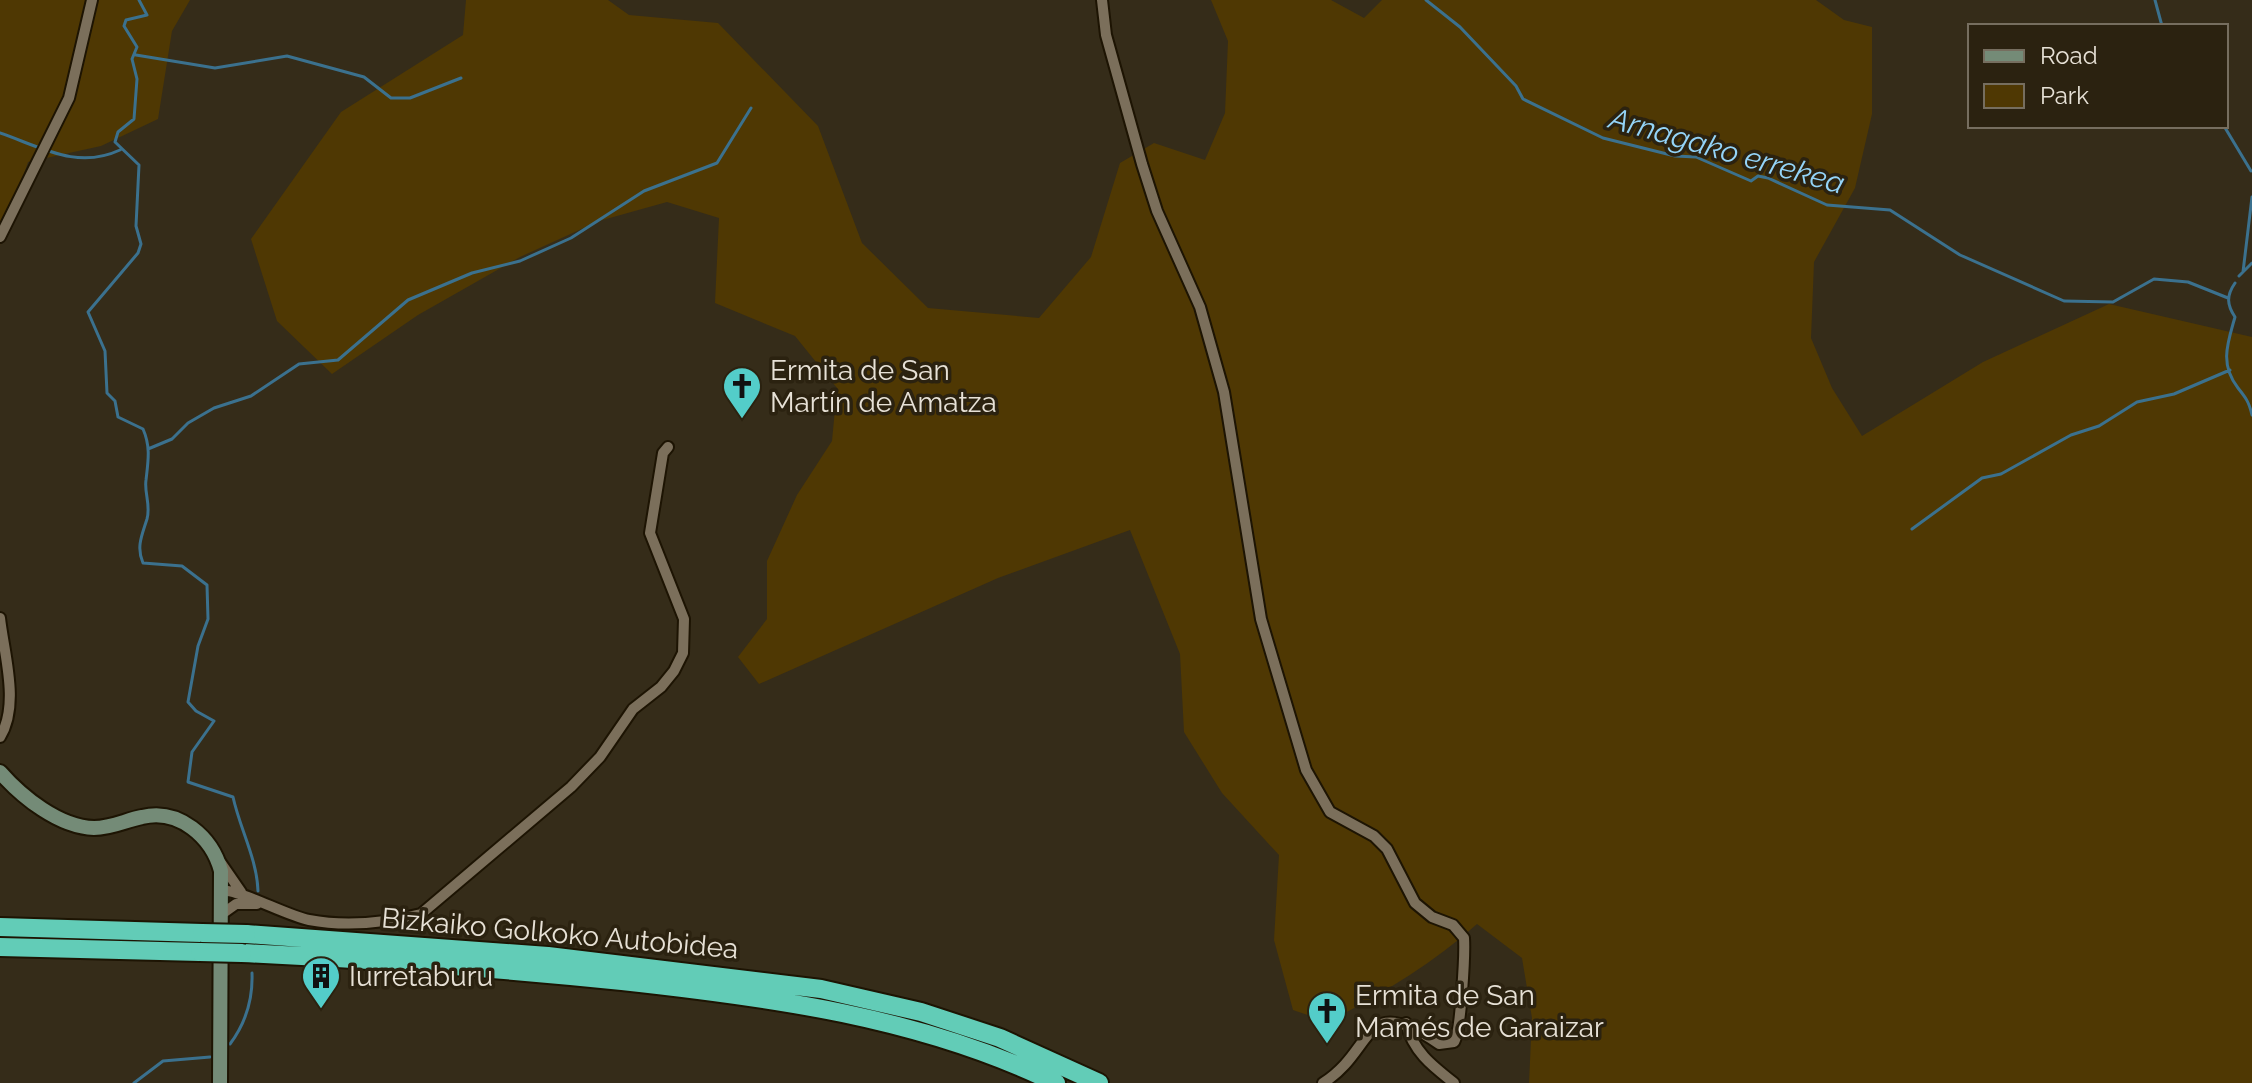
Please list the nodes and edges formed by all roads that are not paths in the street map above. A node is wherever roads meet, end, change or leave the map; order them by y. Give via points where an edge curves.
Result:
1 (92, 0) edge
2 (1102, 0) edge
3 (0, 237) edge
4 (668, 447) dead end
5 (0, 618) edge
6 (0, 737) edge
7 (0, 772) edge
8 (218, 859) junction
9 (222, 893) junction
10 (243, 899) junction
11 (222, 914) junction
12 (0, 927) edge
13 (201, 942) junction
14 (244, 944) junction
15 (0, 947) edge
16 (1406, 1023) junction
17 (220, 1083) edge
18 (1056, 1083) edge
19 (1099, 1083) edge
20 (1323, 1083) edge
21 (1454, 1083) edge

1 - 3 street via 69,98
2 - 16 street via 1106,35 1149,187 1200,307 1220,377 1261,619 1306,770 1330,812 1387,849 1415,903 1453,925 1464,938 1458,1037 1439,1044
4 - 10 street via 650,533 684,619 683,653 674,671 633,709 600,757 421,914 389,922 336,923
5 - 6 street via 9,697 9,722
7 - 8 street via 37,805 75,824 109,827 142,817 172,818 201,834
8 - 9 street
8 - 10 street
9 - 10 street via 230,889
9 - 11 street
10 - 11 street
11 - 17 street
12 - 13 highway, Bizkaiko Golkoko Autobidea
13 - 14 highway, Bizkaiko Golkoko Autobidea, bridge
13 - 15 highway, Bizkaiko Golkoko Autobidea
14 - 18 highway, Bizkaiko Golkoko Autobidea via 692,989 820,1008 943,1039
14 - 19 highway, Bizkaiko Golkoko Autobidea via 548,956 821,989 921,1012 1000,1038
16 - 20 street via 1392,1022 1370,1032 1338,1073
16 - 21 street via 1409,1039 1422,1056

